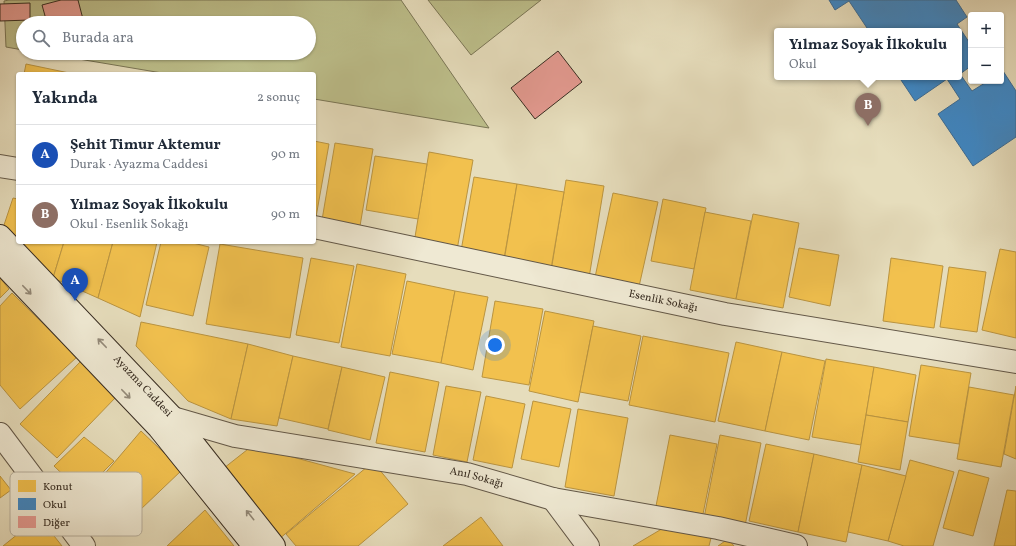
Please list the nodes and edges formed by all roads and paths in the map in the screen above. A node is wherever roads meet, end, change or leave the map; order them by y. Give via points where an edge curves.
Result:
1 (0, 166) edge
2 (16, 170) edge
3 (316, 227) edge
4 (0, 236) edge
5 (0, 261) edge
6 (1016, 362) edge
7 (166, 423) junction
8 (0, 434) edge
9 (28, 472) edge
10 (554, 499) junction
11 (76, 536) edge
12 (84, 546) edge
13 (254, 546) edge
14 (274, 546) edge
15 (588, 546) edge
16 (796, 546) edge

1 - 2 street
3 - 6 street, Esenlik Sokağı via 725,314
7 -> 4 street, Ayazma Caddesi
5 -> 7 street, Ayazma Caddesi
7 - 10 street, Anıl Sokağı via 467,474
7 - 13 street, Ayazma Caddesi
14 -> 7 street, Ayazma Caddesi
8 - 9 street
10 - 15 street
10 - 16 street, Anıl Sokağı via 718,528
11 - 12 street

